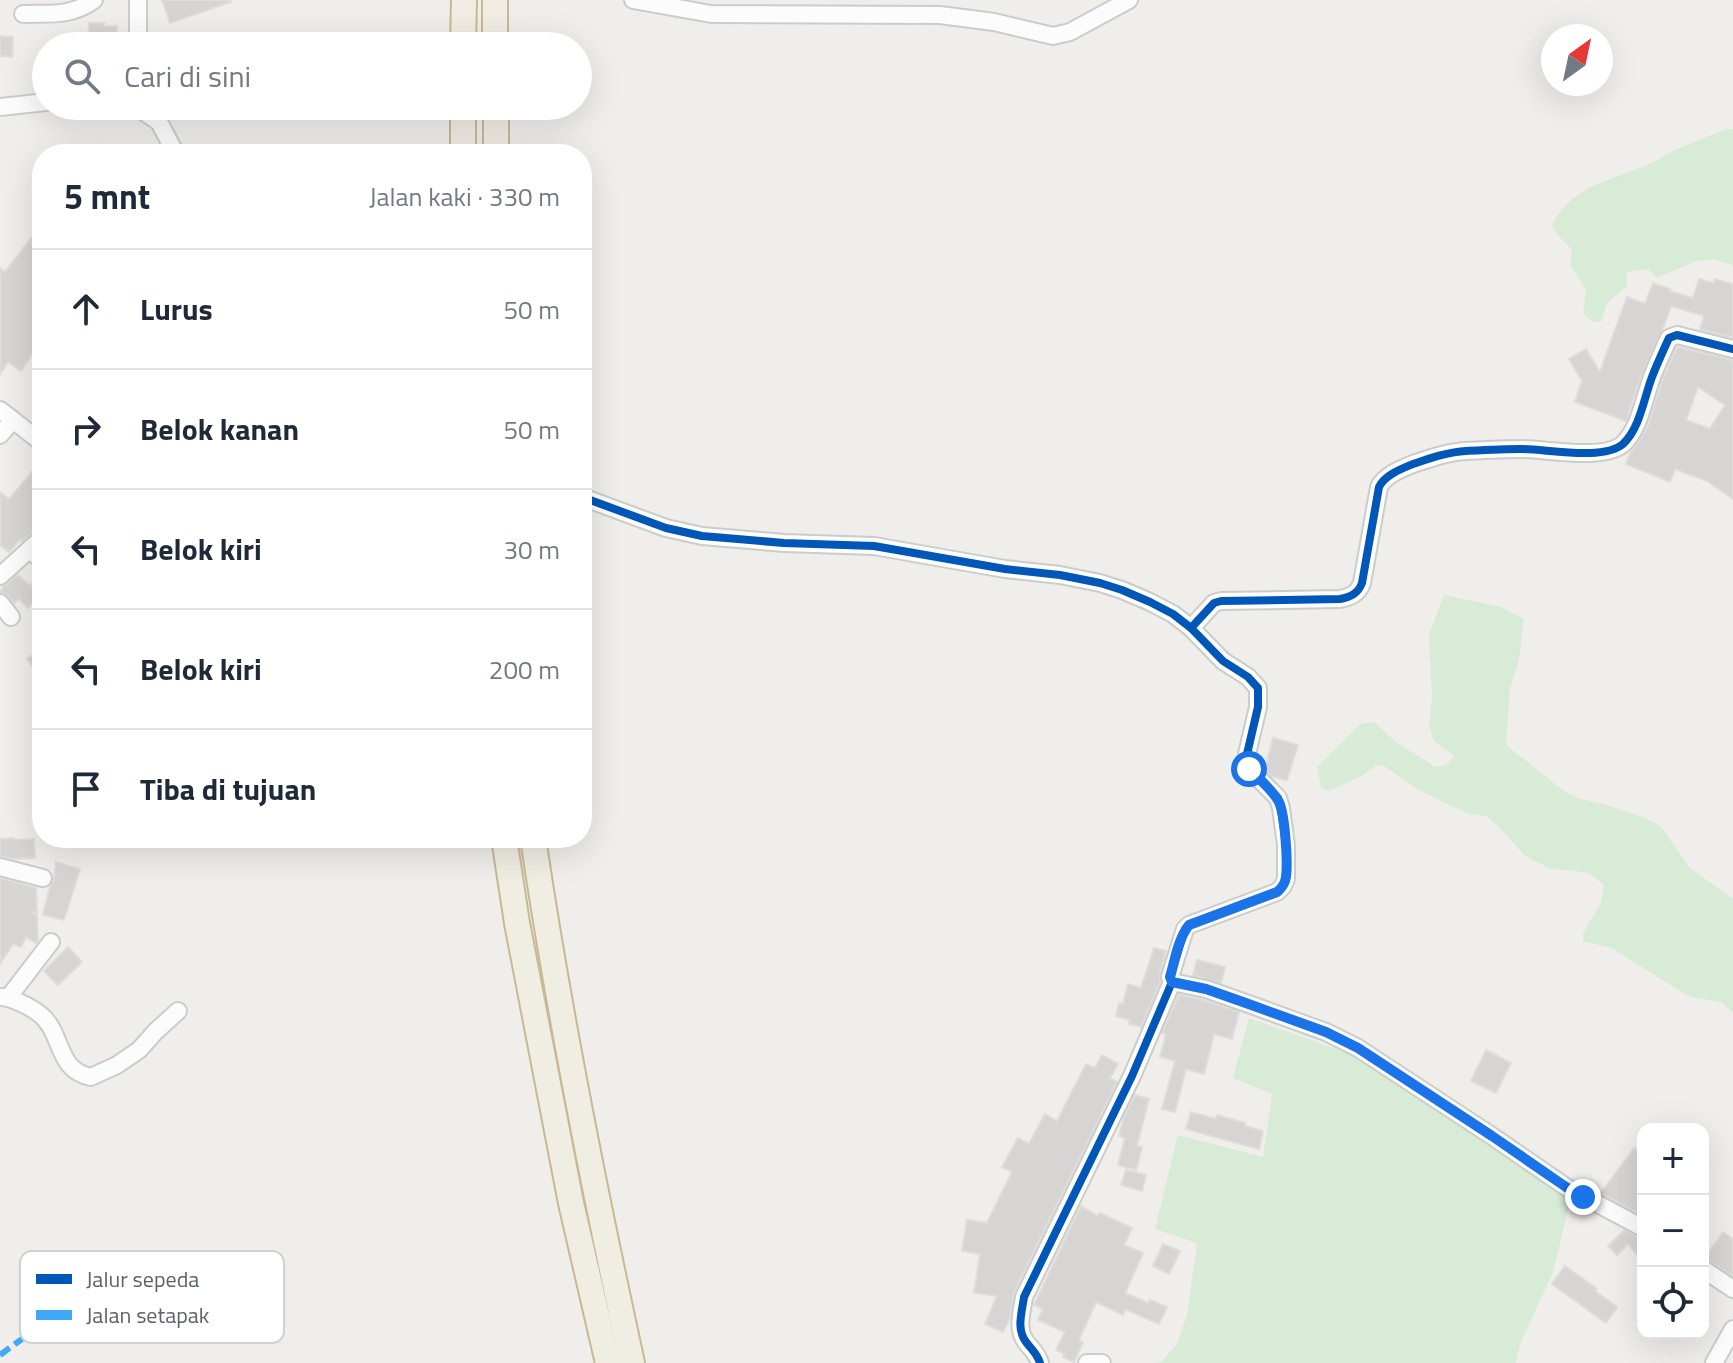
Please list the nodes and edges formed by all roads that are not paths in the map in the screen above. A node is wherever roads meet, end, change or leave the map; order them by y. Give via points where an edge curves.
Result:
1 (94, 0) edge
2 (138, 0) edge
3 (464, 0) edge
4 (495, 0) edge
5 (633, 0) edge
6 (1129, 0) edge
7 (665, 3) edge
8 (23, 14) dead end
9 (138, 32) edge
10 (463, 32) edge
11 (495, 32) edge
12 (32, 104) edge
13 (0, 107) edge
14 (156, 120) edge
15 (463, 120) edge
16 (496, 120) edge
17 (171, 144) edge
18 (463, 144) edge
19 (496, 144) edge
20 (1733, 349) edge
21 (7, 415) edge
22 (0, 435) edge
23 (32, 435) edge
24 (592, 501) edge
25 (32, 553) edge
26 (0, 576) edge
27 (0, 603) edge
28 (11, 617) dead end
29 (1191, 628) junction
30 (506, 848) edge
31 (535, 848) edge
32 (0, 867) edge
33 (43, 878) dead end
34 (51, 942) dead end
35 (1172, 982) junction
36 (4, 997) edge
37 (178, 1011) dead end
38 (1637, 1225) edge
39 (1709, 1273) edge
40 (1733, 1289) edge
41 (1733, 1329) edge
42 (608, 1363) edge
43 (632, 1363) edge
44 (1040, 1363) edge
45 (1087, 1363) edge
46 (1102, 1363) edge
47 (1714, 1363) edge

1 - 8 street via 69,13
2 - 9 street
3 - 10 highway
4 - 11 highway
5 - 7 street
6 - 7 street via 1053,36 940,15 723,14
12 - 13 street
14 - 17 street
15 - 18 highway
16 - 19 highway
20 - 29 street via 1677,335 1669,338 1633,430 1613,450 1462,451 1389,476 1379,487 1362,583 1353,595 1221,601
21 - 22 street
21 - 23 street
24 - 29 street via 702,536 874,546 1100,583 1173,614
25 - 26 street
27 - 28 street
29 - 35 street via 1258,688 1247,763 1278,798 1286,879 1277,892 1189,925 1179,944
30 - 42 highway via 571,1203
31 - 43 highway via 596,1195
32 - 33 street
34 - 36 street
35 - 38 street via 1243,1002 1358,1048 1566,1187
35 - 44 street via 1024,1297 1024,1339
36 - 37 street via 44,1017 68,1065 91,1077 139,1050
39 - 40 street
41 - 47 street
45 - 46 street

